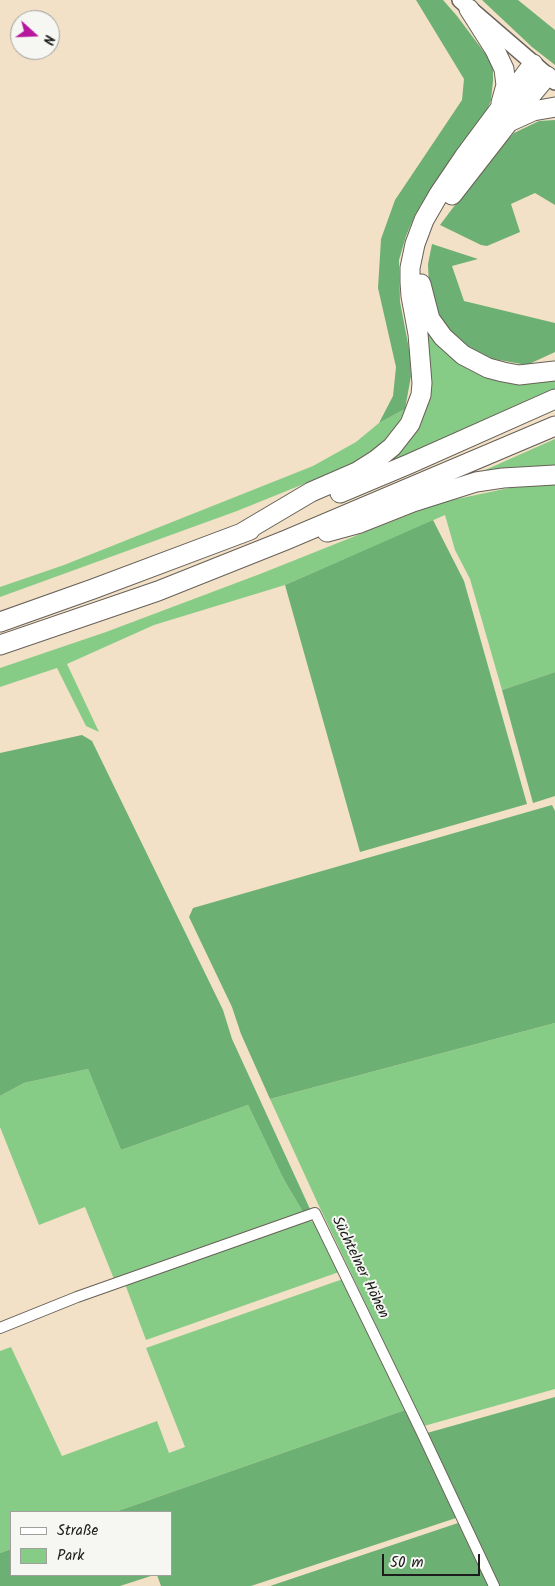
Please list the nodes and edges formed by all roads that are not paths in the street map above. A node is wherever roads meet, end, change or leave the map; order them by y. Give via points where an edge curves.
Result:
1 (465, 4) edge
2 (545, 74) edge
3 (555, 107) edge
4 (504, 116) junction
5 (555, 372) edge
6 (555, 399) edge
7 (555, 426) edge
8 (555, 475) edge
9 (240, 534) junction
10 (286, 540) junction
11 (0, 622) edge
12 (0, 645) edge
13 (0, 1328) edge
14 (494, 1586) edge

1 - 2 main road
1 - 4 highway via 504,69
2 - 4 highway
3 - 4 highway
4 - 5 highway via 433,223 423,249 421,286 430,319 443,337 463,355 488,368 519,375
4 - 9 highway via 439,194 415,244 410,282 422,382 421,395 410,424 392,447 376,460 311,492
6 - 9 highway
7 - 10 highway
8 - 10 highway via 476,482 350,526
9 - 11 highway
10 - 12 highway via 158,590
13 - 14 street, Süchtelner Höhen via 77,1297 315,1213

